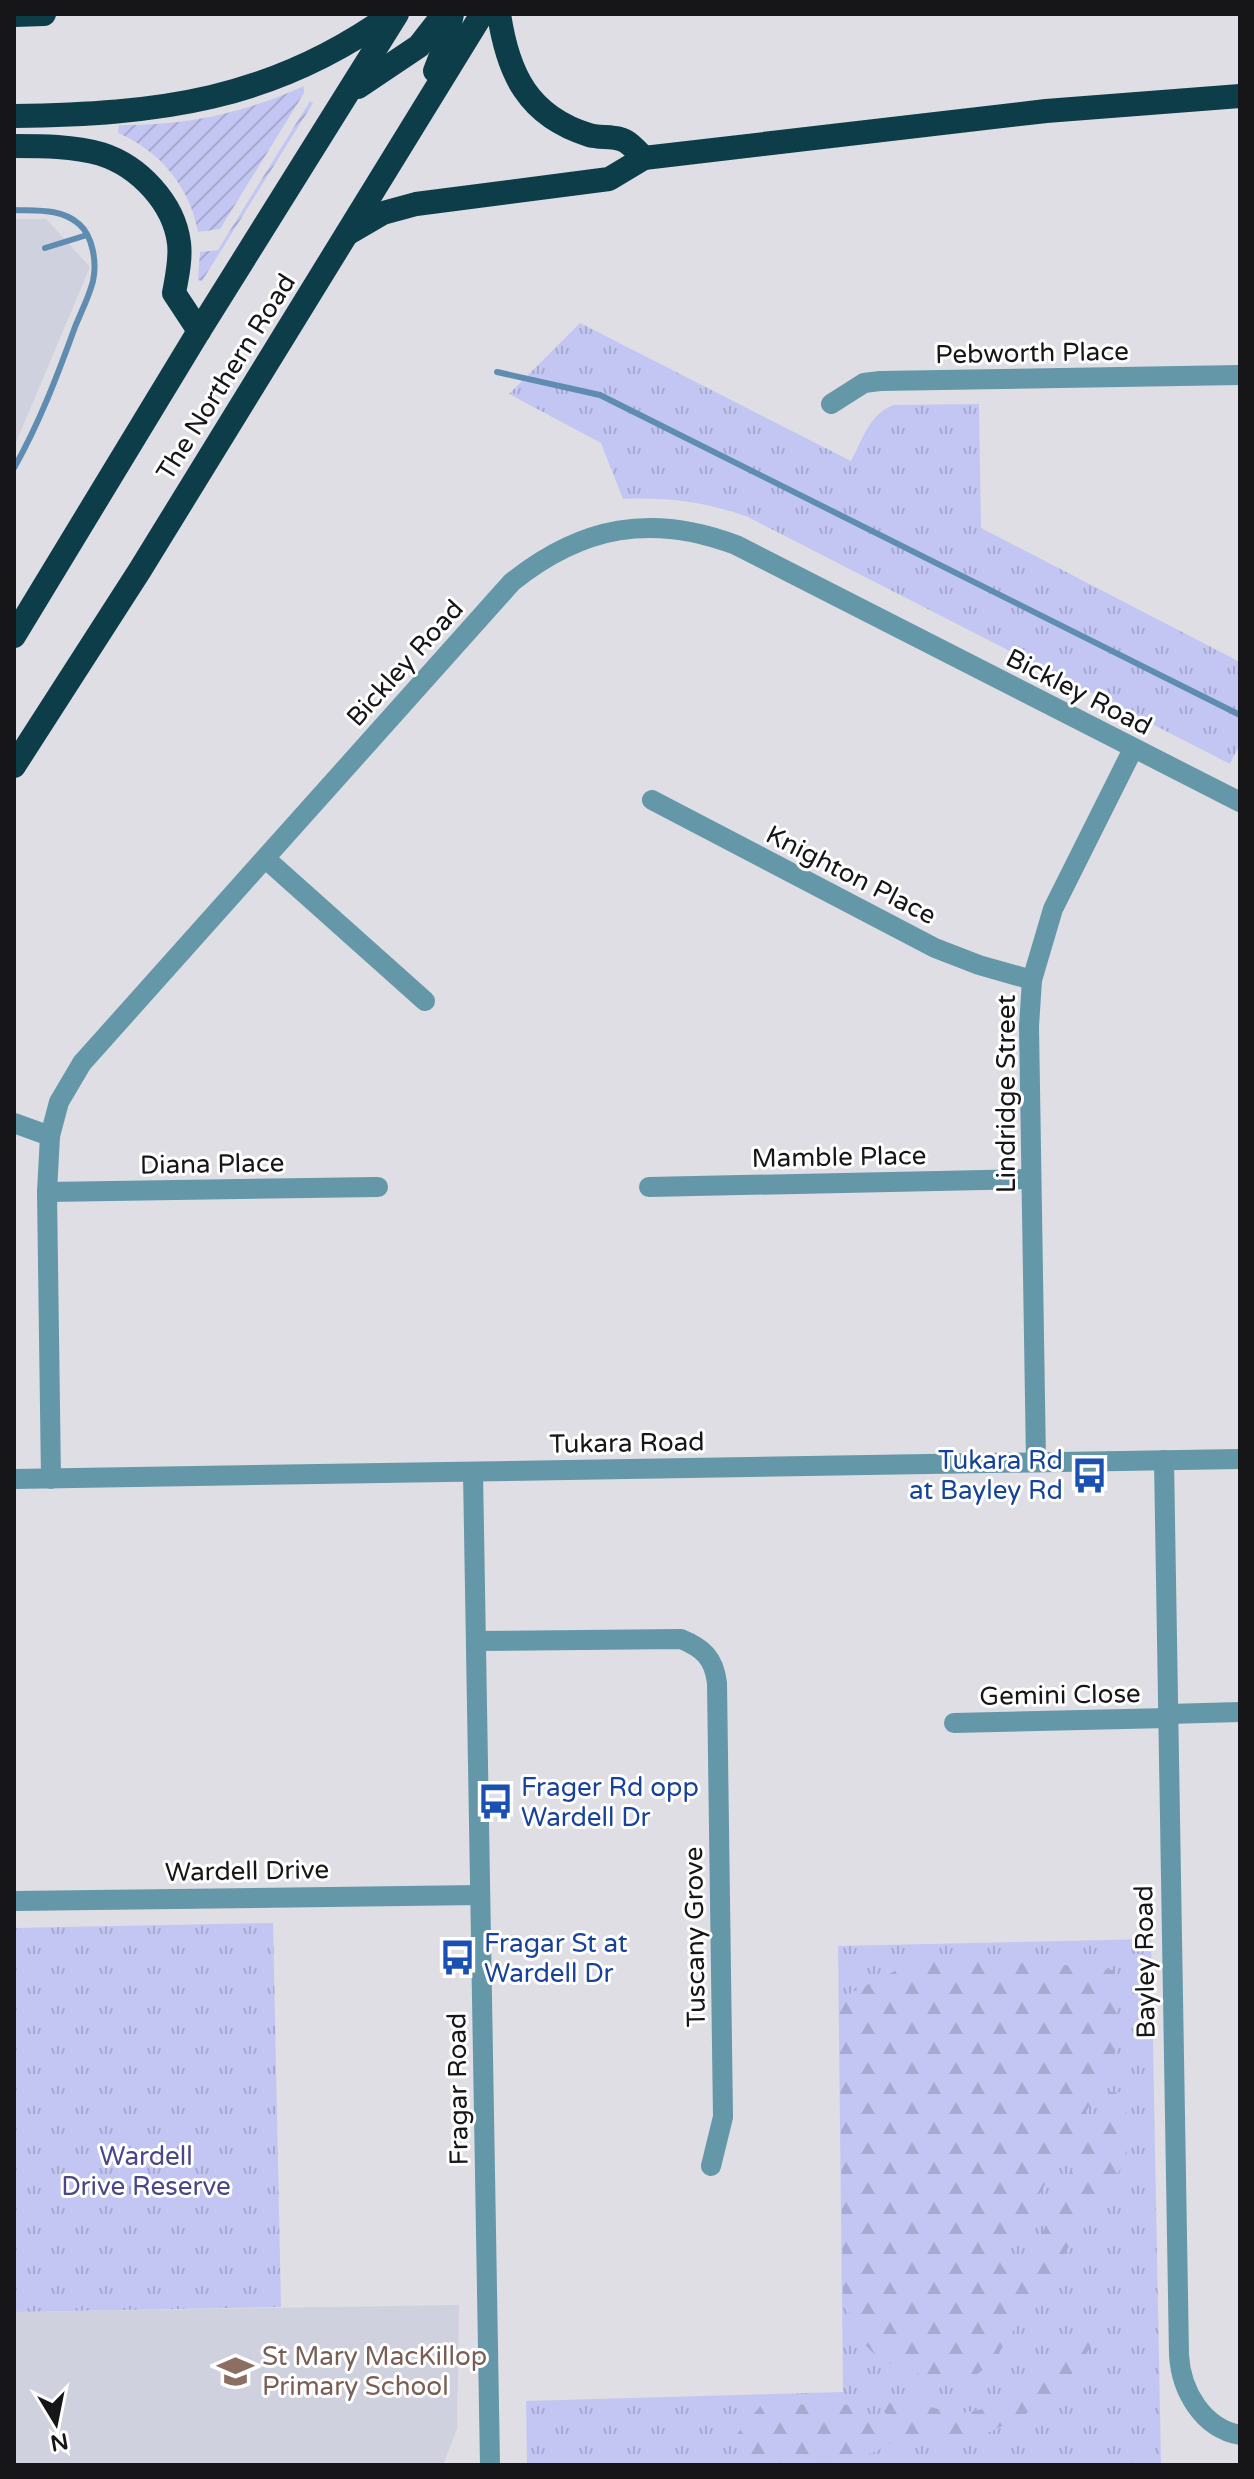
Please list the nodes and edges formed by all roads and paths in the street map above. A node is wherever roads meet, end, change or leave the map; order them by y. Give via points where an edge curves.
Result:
1 (44, 14) edge
2 (394, 14) edge
3 (444, 14) edge
4 (452, 14) edge
5 (482, 14) edge
6 (499, 14) edge
7 (14, 15) edge
8 (454, 46) junction
9 (349, 93) junction
10 (1240, 96) edge
11 (14, 116) edge
12 (14, 146) edge
13 (644, 158) junction
14 (347, 234) junction
15 (199, 331) junction
16 (1240, 375) edge
17 (831, 404) dead end
18 (14, 636) edge
19 (1133, 749) junction
20 (14, 766) edge
21 (652, 800) dead end
22 (1240, 802) edge
23 (266, 859) junction
24 (1032, 980) junction
25 (425, 1001) dead end
26 (14, 1123) edge
27 (50, 1136) junction
28 (1031, 1179) junction
29 (378, 1187) dead end
30 (649, 1187) dead end
31 (47, 1192) junction
32 (1240, 1459) edge
33 (1164, 1460) junction
34 (1036, 1461) junction
35 (473, 1472) junction
36 (14, 1479) edge
37 (51, 1479) junction
38 (477, 1641) junction
39 (1240, 1712) edge
40 (1168, 1716) junction
41 (954, 1723) dead end
42 (480, 1895) junction
43 (14, 1901) edge
44 (711, 2166) dead end
45 (1240, 2435) edge
46 (490, 2465) edge

1 - 7 highway
2 - 9 highway, The Northern Road
2 - 11 highway via 281,75 206,99 126,112
3 - 9 highway via 419,46
4 - 8 highway
5 - 8 highway, The Northern Road
6 - 13 highway via 518,81 542,111 590,135 622,139
8 - 14 highway, The Northern Road
9 - 15 highway, The Northern Road
10 - 13 highway via 1018,113
12 - 15 highway via 100,154 144,180 176,230 180,246 174,293
13 - 14 highway via 609,179 416,204 383,213
14 - 20 highway, The Northern Road
15 - 18 highway, The Northern Road
16 - 17 street, Pebworth Place via 880,381 864,383
19 - 22 street, Bickley Road
19 - 23 street, Bickley Road via 736,545 668,527 624,529 581,540 512,582
19 - 24 street, Lindridge Street via 1053,909
21 - 24 street, Knighton Place via 935,948
23 - 25 street
23 - 27 street, Bickley Road via 82,1063 59,1102
24 - 28 street, Lindridge Street
26 - 27 street
27 - 31 street, Bickley Road
28 - 30 street, Mamble Place
28 - 34 street, Lindridge Street
29 - 31 street, Diana Place
31 - 37 street, Bickley Road
32 - 33 street, Tukara Road
33 - 34 street, Tukara Road
33 - 40 street, Bayley Road
34 - 35 street, Tukara Road
35 - 37 street, Tukara Road
35 - 38 street, Fragar Road
36 - 37 street, Tukara Road
38 - 42 street, Fragar Road
38 - 44 street, Tuscany Grove via 681,1639 703,1650 712,1662 717,1683 723,2117
39 - 40 street, Gemini Close
40 - 41 street, Gemini Close
40 - 45 street, Bayley Road via 1180,2371 1199,2409
42 - 43 street, Wardell Drive
42 - 46 street, Fragar Road

